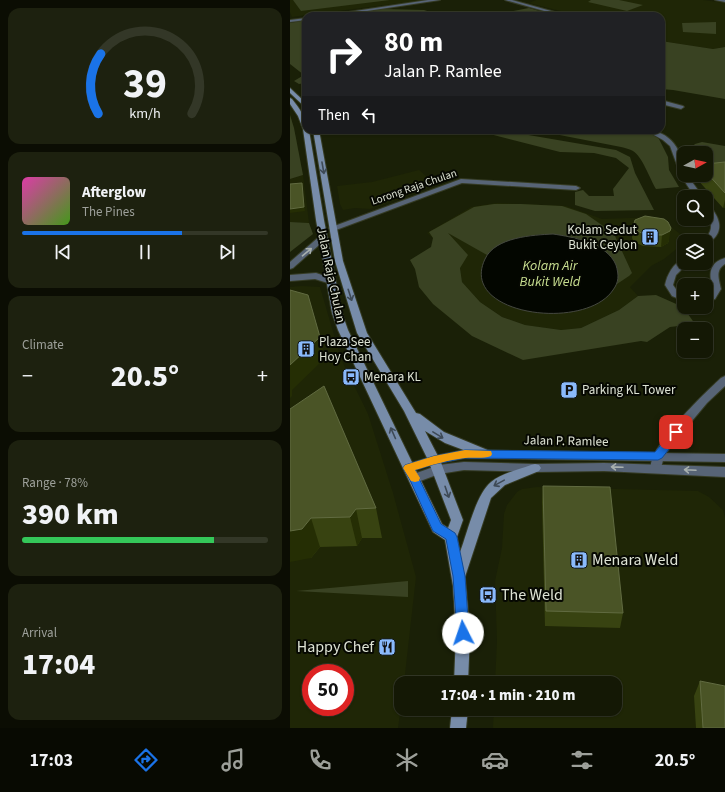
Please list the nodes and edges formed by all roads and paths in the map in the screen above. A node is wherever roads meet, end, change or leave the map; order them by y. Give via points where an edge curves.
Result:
1 (438, 0) edge
2 (507, 0) edge
3 (717, 0) edge
4 (725, 1) edge
5 (352, 12) edge
6 (552, 12) edge
7 (302, 20) edge
8 (290, 21) edge
9 (291, 90) edge
10 (290, 100) edge
11 (302, 102) edge
12 (665, 103) edge
13 (682, 107) dead end
14 (302, 119) edge
15 (307, 134) edge
16 (317, 134) edge
17 (658, 134) edge
18 (576, 188) dead end
19 (694, 190) edge
20 (713, 218) edge
21 (333, 228) junction
22 (713, 237) edge
23 (323, 238) junction
24 (725, 261) edge
25 (290, 266) edge
26 (677, 269) edge
27 (290, 278) edge
28 (331, 281) junction
29 (677, 295) edge
30 (713, 295) edge
31 (725, 380) edge
32 (409, 410) junction
33 (486, 454) junction
34 (658, 456) junction
35 (725, 458) edge
36 (437, 465) junction
37 (535, 468) junction
38 (656, 468) junction
39 (725, 472) edge
40 (412, 473) junction
41 (451, 537) junction
42 (459, 576) junction
43 (461, 676) edge
44 (459, 716) edge
45 (458, 728) edge

1 - 5 street
2 - 6 street
3 - 4 street
7 - 8 street
9 - 11 main road
10 - 14 main road, Jalan Raja Chulan
12 - 13 street
15 - 23 main road, Jalan Raja Chulan
16 -> 21 main road, Jalan Raja Chulan
17 - 19 street via 666,137 673,145 684,175
18 - 21 street, Lorong Raja Chulan via 461,181
20 - 22 street via 716,228
21 -> 32 main road, Jalan Raja Chulan via 342,271 362,333
25 -> 23 street
23 - 28 main road, Jalan Raja Chulan
24 - 30 street via 717,264 714,270 717,289
26 - 29 street via 672,274 669,285
27 - 28 street via 316,276
40 -> 28 main road, Jalan Raja Chulan via 343,330
31 - 34 street via 703,400
32 -> 33 main road via 423,425 442,437
32 - 36 main road, Jalan Raja Chulan
33 - 34 street, Jalan P. Ramlee
33 - 36 street, Jalan P. Ramlee via 465,454
34 - 35 street, Jalan P. Ramlee
34 - 38 street
36 - 37 street, Jalan P. Ramlee
36 - 40 street, Jalan P. Ramlee
36 -> 41 main road, Jalan Raja Chulan via 457,520
38 -> 37 street, Jalan P. Ramlee
37 -> 42 main road via 504,479 491,487
39 -> 38 street, Jalan P. Ramlee
40 - 41 main road, Jalan Raja Chulan via 437,528
41 - 42 main road, Jalan Raja Chulan
42 - 43 main road, Jalan Raja Chulan via 463,633
44 - 45 main road

